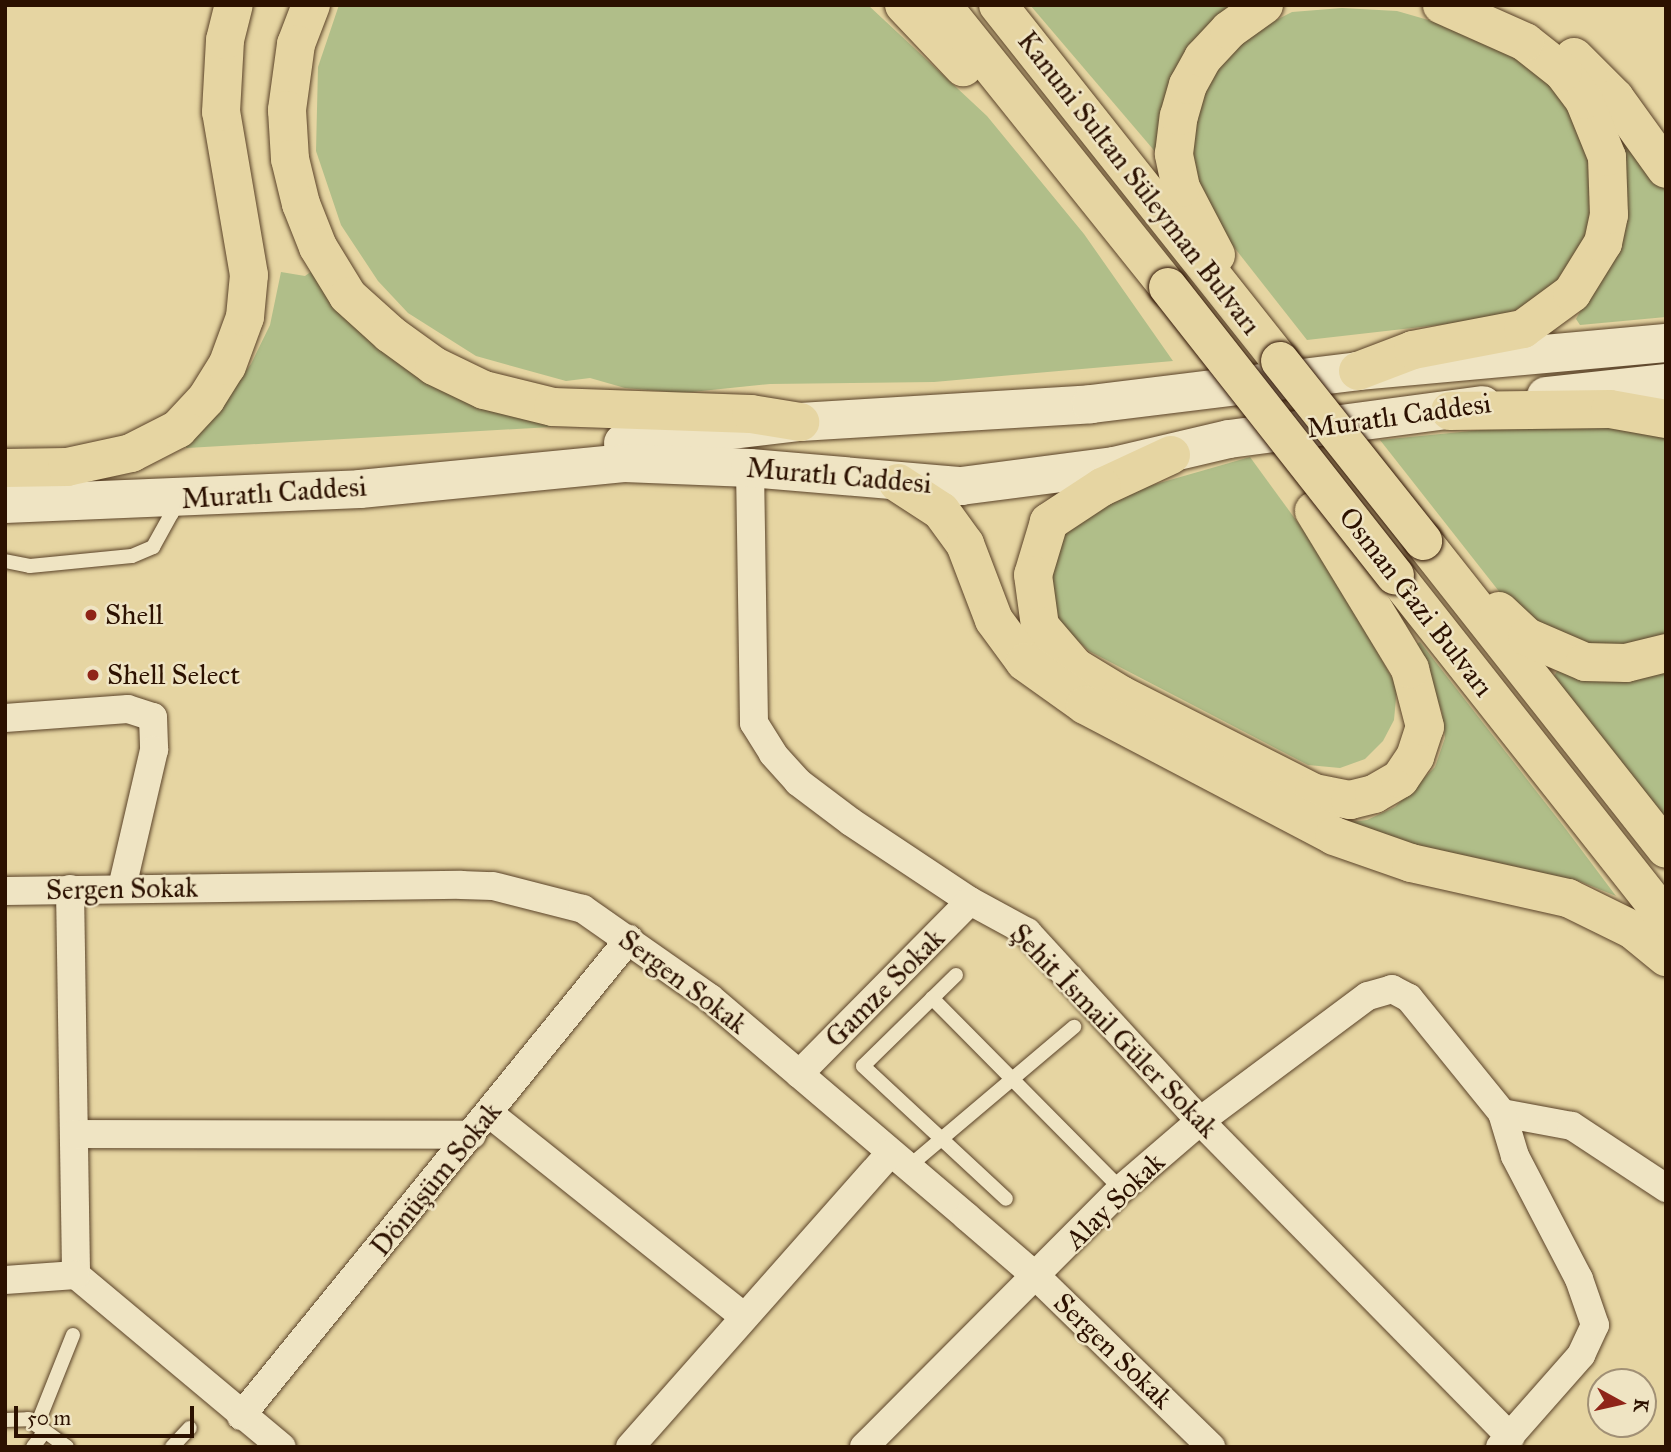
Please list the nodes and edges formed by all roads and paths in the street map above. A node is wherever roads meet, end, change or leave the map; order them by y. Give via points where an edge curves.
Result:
1 (234, 5) edge
2 (311, 5) edge
3 (904, 5) edge
4 (942, 5) edge
5 (998, 5) edge
6 (1264, 5) edge
7 (1442, 5) edge
8 (1496, 5) edge
9 (1666, 169) edge
10 (1072, 172) junction
11 (1167, 287) junction
12 (1666, 343) edge
13 (1280, 361) junction
14 (1358, 370) junction
15 (1666, 383) edge
16 (1450, 411) junction
17 (1666, 419) edge
18 (800, 422) junction
19 (1171, 455) junction
20 (5, 468) edge
21 (750, 468) junction
22 (5, 480) edge
23 (898, 483) junction
24 (174, 500) junction
25 (5, 504) edge
26 (1423, 541) junction
27 (5, 561) edge
28 (1666, 653) edge
29 (5, 718) edge
30 (1666, 849) edge
31 (121, 888) junction
32 (70, 889) junction
33 (5, 891) edge
34 (970, 901) junction
35 (1666, 918) edge
36 (629, 939) junction
37 (1666, 957) edge
38 (956, 975) dead end
39 (932, 998) junction
40 (1074, 1027) dead end
41 (799, 1074) junction
42 (1014, 1078) junction
43 (1502, 1112) junction
44 (1200, 1121) junction
45 (481, 1124) junction
46 (74, 1134) junction
47 (942, 1139) junction
48 (898, 1161) junction
49 (1666, 1188) edge
50 (1121, 1189) junction
51 (1006, 1199) dead end
52 (76, 1275) junction
53 (1038, 1278) junction
54 (5, 1280) edge
55 (744, 1317) junction
56 (73, 1335) dead end
57 (241, 1416) junction
58 (5, 1420) edge
59 (190, 1427) dead end
60 (41, 1428) junction
61 (1505, 1442) edge
62 (33, 1447) edge
63 (67, 1447) edge
64 (172, 1447) edge
65 (282, 1447) edge
66 (630, 1447) edge
67 (864, 1447) edge
68 (1211, 1447) edge

1 - 20 highway via 225,40 221,112 249,275 245,317 227,366 206,399 177,429 131,453 67,467
2 - 18 highway via 296,44 287,110 290,159 318,247 348,296 390,334 434,366 484,390 552,407 751,414
3 - 10 highway
4 - 10 highway, Kanuni Sultan Süleyman Bulvarı
5 - 13 highway, Kanuni Sultan Süleyman Bulvarı
6 - 13 highway via 1229,30 1203,58 1188,85 1174,154 1181,188 1210,246
7 - 14 highway via 1525,42 1563,72 1584,100 1607,157 1609,215 1603,243 1572,293 1523,329 1413,350
8 - 9 highway via 1547,35 1577,60 1615,98
10 - 11 highway, Kanuni Sultan Süleyman Bulvarı
11 - 19 highway, bridge via 1210,369 1314,511 1410,669 1425,727 1415,757 1400,779 1374,794 1350,800 1314,793 1075,667 1040,626 1033,575 1049,522 1102,487
11 - 35 highway, Osman Gazi Bulvarı, bridge
12 - 14 main road, Muratlı Caddesi
13 - 26 highway, Osman Gazi Bulvarı, bridge
14 - 18 main road, Muratlı Caddesi via 1091,404
15 - 16 main road, Muratlı Caddesi
16 - 17 highway via 1610,409
16 - 19 main road, Muratlı Caddesi via 1229,439
18 - 22 main road, Muratlı Caddesi via 394,467 132,482
19 - 23 main road, Muratlı Caddesi via 961,486
21 - 23 main road, Muratlı Caddesi
21 - 24 main road, Muratlı Caddesi via 573,465 360,489
21 - 34 street, Şehit İsmail Güler Sokak via 754,723 798,782
23 - 37 highway via 941,511 965,544 994,620 1024,662 1085,705 1314,827 1411,863 1568,898 1623,924
24 - 25 main road, Muratlı Caddesi
24 - 27 lane via 153,547 132,556 30,566
26 - 28 highway via 1527,637 1554,652 1585,662 1626,663
26 - 30 highway, Osman Gazi Bulvarı
29 - 31 street via 128,709 153,717 154,750
31 - 32 street, Sergen Sokak
31 - 36 street, Sergen Sokak via 493,886 583,909
32 - 33 street, Sergen Sokak
32 - 46 street
34 - 41 street, Gamze Sokak
34 - 44 street, Şehit İsmail Güler Sokak via 1027,932
36 - 41 street, Sergen Sokak via 710,998
36 - 45 street, Dönüşüm Sokak
38 - 39 lane
39 - 42 lane
39 - 47 lane via 863,1066
40 - 42 lane
41 - 48 street, Sergen Sokak
42 - 47 lane
42 - 50 lane
43 - 44 street, Alay Sokak via 1409,998 1392,989 1368,996
43 - 49 street via 1572,1126
43 - 61 street via 1515,1156 1579,1279 1595,1325 1581,1355
44 - 50 street, Alay Sokak
44 - 61 street, Şehit İsmail Güler Sokak
45 - 46 street
45 - 55 street
45 - 57 street, Dönüşüm Sokak
46 - 52 street
47 - 48 lane
47 - 51 lane
48 - 53 street, Sergen Sokak
48 - 55 street
50 - 53 street, Alay Sokak
52 - 54 street
52 - 57 street
53 - 67 street, Alay Sokak
53 - 68 street, Sergen Sokak
55 - 66 street
56 - 60 lane
57 - 65 street
58 - 60 lane via 28,1419
59 - 64 lane
60 - 62 lane
60 - 63 lane

